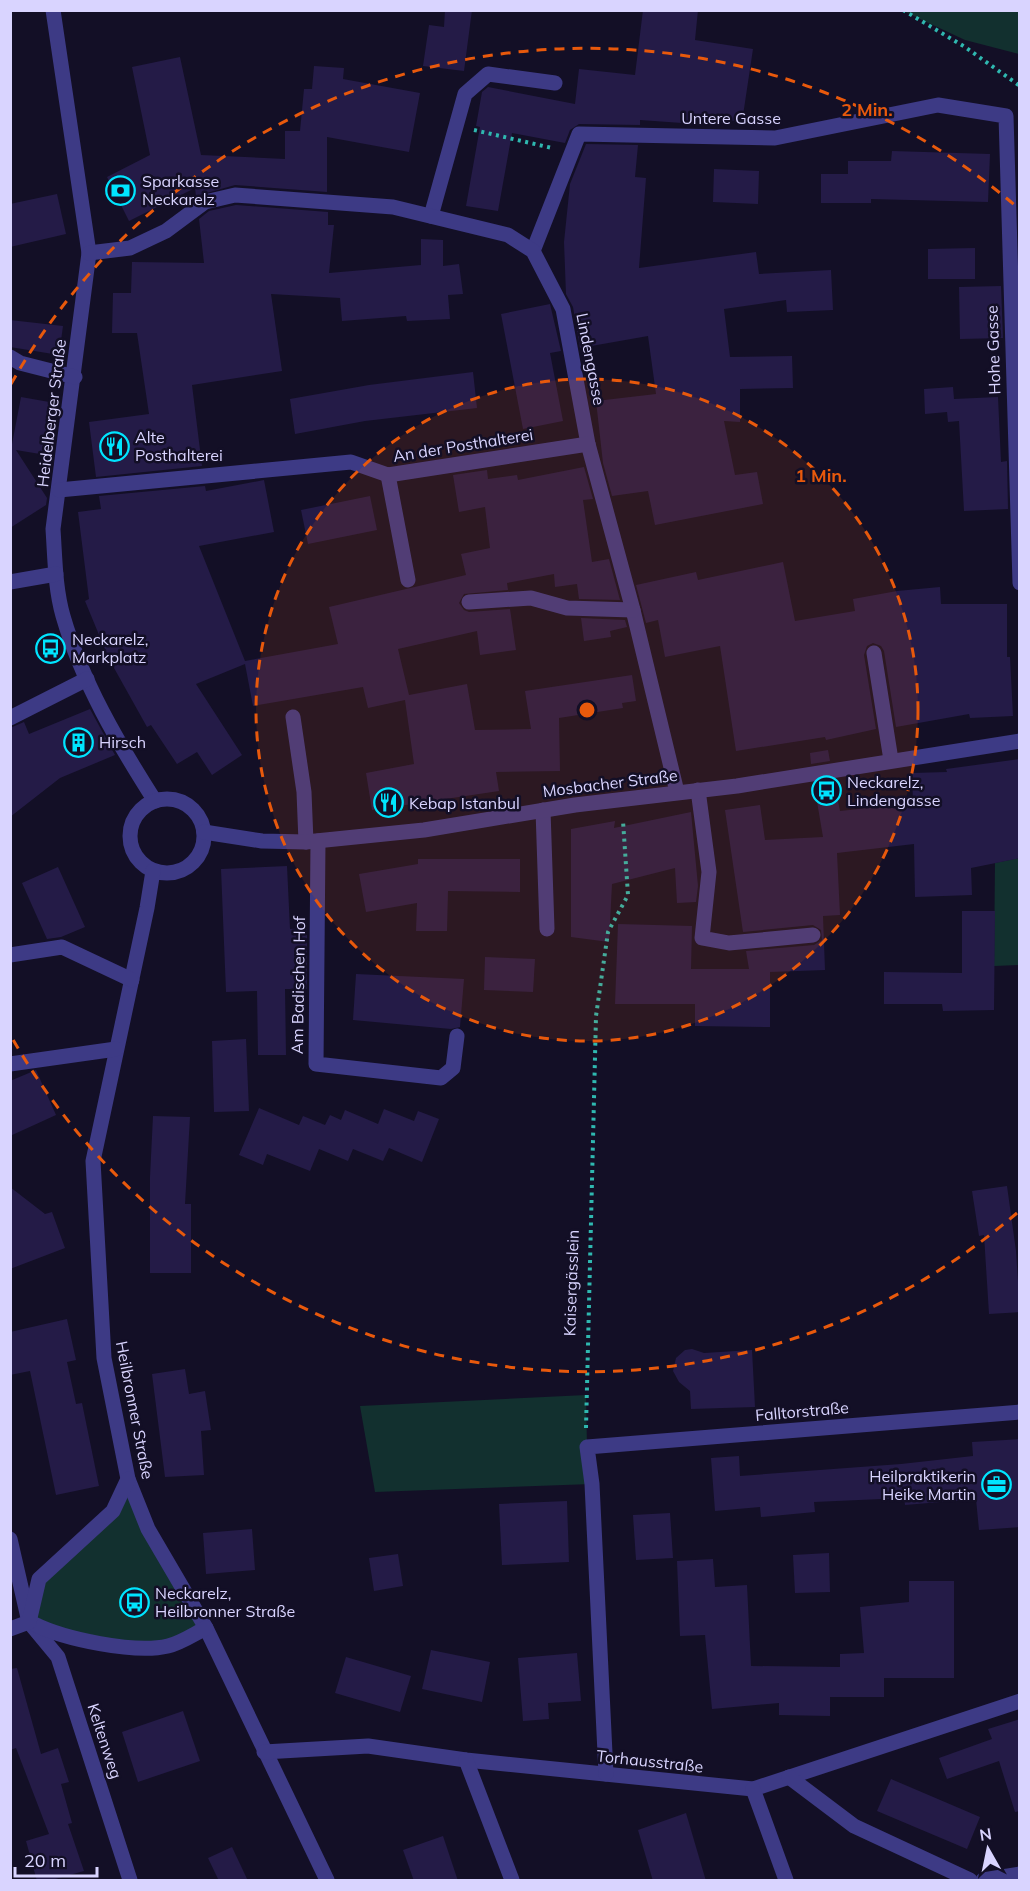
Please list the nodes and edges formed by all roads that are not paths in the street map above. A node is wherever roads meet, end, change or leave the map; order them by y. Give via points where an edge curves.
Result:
1 (53, 10) edge
2 (555, 83) dead end
3 (1006, 116) joint
4 (431, 216) junction
5 (1013, 233) edge
6 (533, 251) junction
7 (89, 253) junction
8 (10, 357) edge
9 (75, 377) junction
10 (588, 444) junction
11 (388, 475) junction
12 (59, 490) junction
13 (56, 574) junction
14 (408, 580) dead end
15 (10, 582) edge
16 (1020, 583) edge
17 (470, 602) dead end
18 (633, 610) junction
19 (874, 653) dead end
20 (87, 679) junction
21 (293, 717) dead end
22 (10, 718) edge
23 (1020, 741) edge
24 (891, 760) junction
25 (698, 790) junction
26 (676, 792) junction
27 (155, 801) junction
28 (543, 810) junction
29 (204, 832) junction
30 (312, 841) junction
31 (153, 871) junction
32 (547, 929) dead end
33 (813, 935) dead end
34 (10, 955) edge
35 (132, 980) junction
36 (457, 1036) dead end
37 (116, 1049) junction
38 (10, 1064) edge
39 (1020, 1412) edge
40 (128, 1479) junction
41 (10, 1539) edge
42 (29, 1622) junction
43 (207, 1628) junction
44 (10, 1629) edge
45 (1020, 1701) edge
46 (264, 1752) junction
47 (466, 1760) junction
48 (606, 1774) junction
49 (789, 1777) junction
50 (753, 1789) junction
51 (1020, 1874) edge
52 (130, 1881) edge
53 (327, 1881) edge
54 (512, 1881) edge
55 (786, 1881) edge
56 (970, 1881) edge
57 (982, 1881) edge

1 - 7 street, Heidelberger Straße
2 - 4 street via 488,74 465,94
3 - 5 street, Hohe Gasse
3 - 6 street, Untere Gasse via 938,105 775,138 579,134
4 - 6 street via 508,235
4 - 7 street via 393,207 235,195 205,202 166,231 130,248
5 - 16 street, Hohe Gasse
6 - 10 street, Lindengasse via 563,309
7 - 9 street, Heidelberger Straße
8 - 9 street
9 - 12 street, Heidelberger Straße
10 - 11 street, An der Posthalterei
10 - 18 street, Lindengasse
11 - 12 street, An der Posthalterei via 351,462
11 - 14 street
12 - 13 street, Heidelberger Straße via 53,529
13 - 15 street
13 - 20 street, Heidelberger Straße via 63,615
17 - 18 street via 531,598 567,608
18 - 26 street, Lindengasse
19 - 24 street
20 - 22 street
20 - 27 street, Heidelberger Straße via 124,754
21 - 30 street
23 - 24 street, Mosbacher Straße
24 - 25 street, Mosbacher Straße
25 - 26 street, Mosbacher Straße
25 - 33 street via 709,872 702,938 729,942
26 - 28 street, Mosbacher Straße
27 - 29 street via 176,800 188,805
27 - 31 street via 139,811 129,837 137,859
28 - 30 street, Mosbacher Straße via 424,830
28 - 32 street
29 - 30 street, Mosbacher Straße via 261,841
29 - 31 street via 199,856 190,866 180,871
30 - 36 street, Am Badischen Hof via 316,1064 441,1078 453,1068
31 - 35 street, Heilbronner Straße
34 - 35 street via 62,947
35 - 37 street, Heilbronner Straße
37 - 38 street
37 - 40 street, Heilbronner Straße via 93,1161 104,1358
39 - 48 street, Falltorstraße via 587,1447
40 - 42 street via 113,1511 39,1579
40 - 43 street, Heilbronner Straße via 148,1529
41 - 42 street
42 - 43 street via 77,1639 140,1648 171,1646
42 - 44 street
42 - 52 street, Keltenweg via 58,1657
43 - 46 street, Heilbronner Straße
45 - 49 street, Torhausstraße
46 - 47 street, Torhausstraße via 368,1746
46 - 53 street, Heilbronner Straße
47 - 48 street, Torhausstraße
47 - 54 street
48 - 50 street, Torhausstraße
49 - 50 street, Torhausstraße
49 - 56 street via 854,1826
50 - 55 street
51 - 57 street

